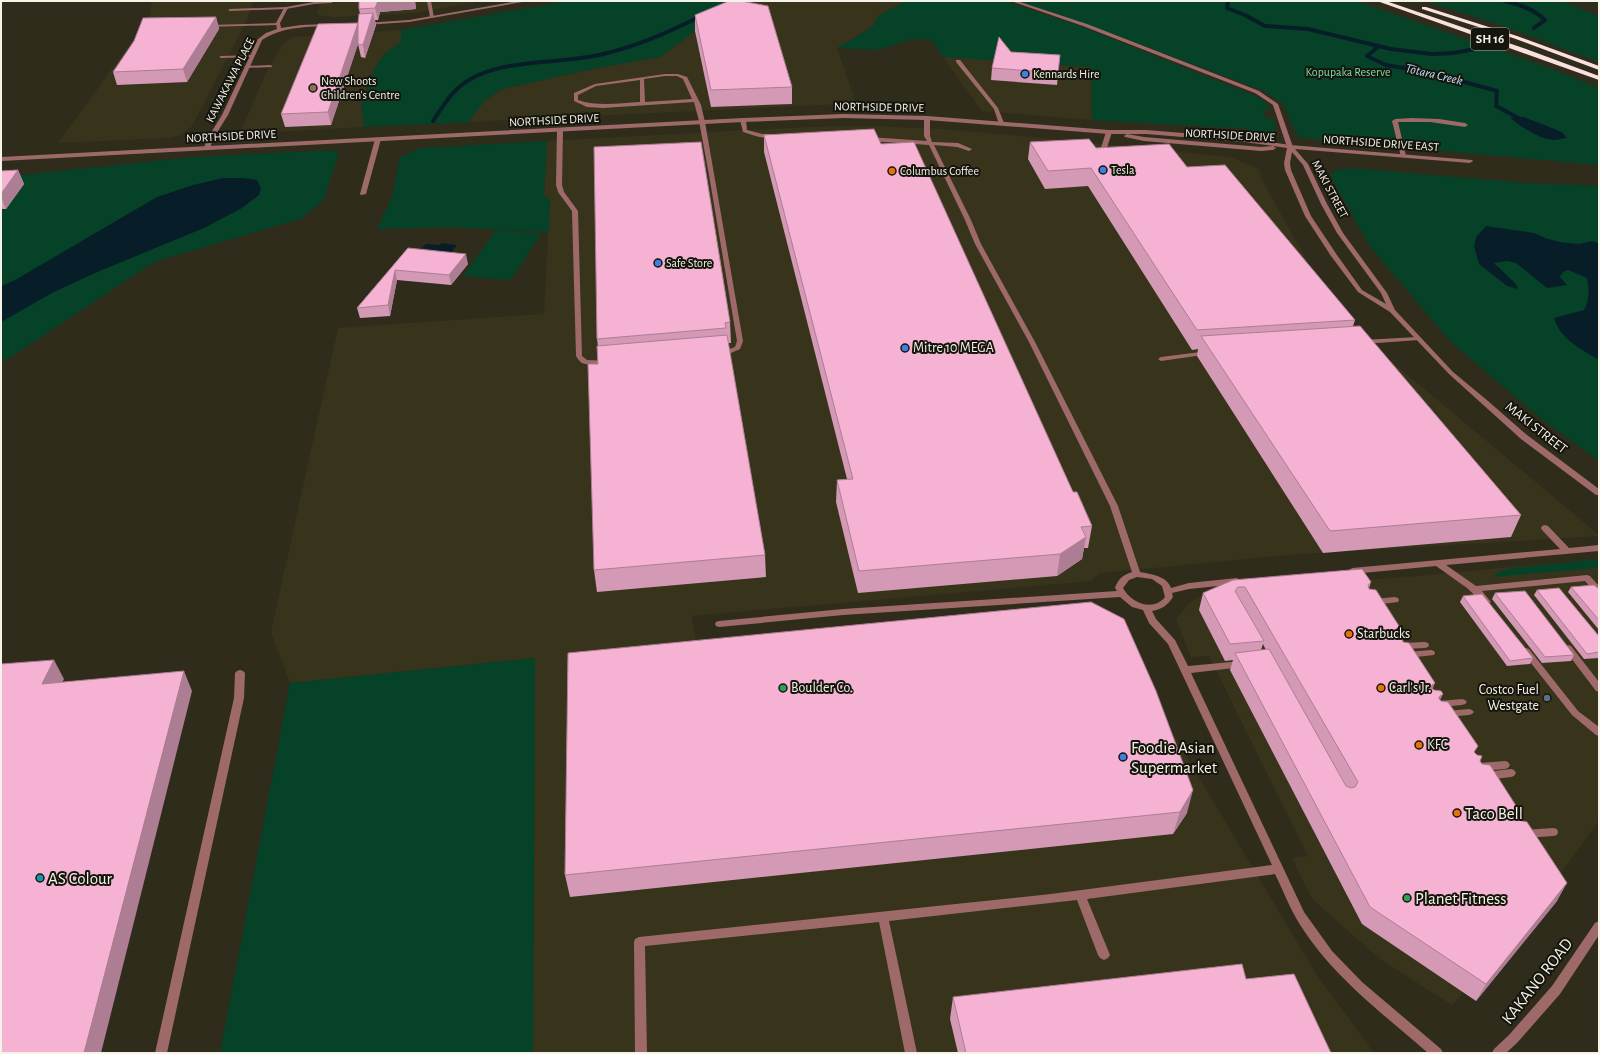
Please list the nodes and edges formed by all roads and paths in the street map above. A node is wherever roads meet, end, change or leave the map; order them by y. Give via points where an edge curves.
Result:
1 (279, 1) edge
2 (298, 1) edge
3 (429, 1) edge
4 (526, 1) edge
5 (1013, 1) edge
6 (1380, 1) edge
7 (331, 2) dead end
8 (1418, 6) dead end
9 (286, 8) junction
10 (230, 10) dead end
11 (432, 17) junction
12 (278, 24) junction
13 (358, 24) edge
14 (335, 25) edge
15 (204, 26) edge
16 (279, 30) junction
17 (251, 56) junction
18 (221, 57) dead end
19 (958, 61) dead end
20 (270, 66) dead end
21 (246, 67) junction
22 (1599, 68) edge
23 (642, 78) junction
24 (1599, 78) edge
25 (695, 100) junction
26 (643, 103) junction
27 (927, 118) junction
28 (743, 120) junction
29 (701, 122) junction
30 (1001, 123) junction
31 (1465, 125) dead end
32 (560, 130) junction
33 (1109, 132) junction
34 (777, 136) edge
35 (378, 139) junction
36 (865, 139) edge
37 (930, 143) junction
38 (1290, 147) junction
39 (207, 148) junction
40 (969, 149) dead end
41 (1102, 154) edge
42 (1403, 156) junction
43 (1, 159) edge
44 (1470, 161) dead end
45 (363, 194) dead end
46 (1392, 311) junction
47 (1417, 339) junction
48 (1357, 343) edge
49 (1218, 352) edge
50 (712, 354) edge
51 (1161, 360) dead end
52 (618, 361) edge
53 (1599, 493) edge
54 (1545, 528) dead end
55 (1599, 548) edge
56 (1566, 551) junction
57 (1438, 563) junction
58 (1340, 572) edge
59 (1137, 574) junction
60 (1249, 580) edge
61 (1475, 589) junction
62 (1169, 591) junction
63 (1599, 592) edge
64 (1121, 594) junction
65 (1395, 600) dead end
66 (1367, 603) edge
67 (1146, 608) junction
68 (1493, 610) edge
69 (719, 624) dead end
70 (1562, 640) edge
71 (1425, 645) dead end
72 (1522, 646) edge
73 (1395, 647) edge
74 (1430, 653) dead end
75 (1400, 656) edge
76 (1251, 663) edge
77 (1185, 670) junction
78 (240, 673) dead end
79 (1599, 689) edge
80 (1462, 702) dead end
81 (1430, 704) edge
82 (1469, 712) dead end
83 (1437, 715) edge
84 (1597, 729) edge
85 (1505, 765) dead end
86 (1472, 768) edge
87 (1511, 773) dead end
88 (1478, 777) edge
89 (1553, 832) dead end
90 (1514, 834) edge
91 (1278, 869) junction
92 (1080, 894) junction
93 (883, 916) junction
94 (1599, 926) edge
95 (1104, 955) dead end
96 (161, 1053) edge
97 (641, 1053) edge
98 (911, 1053) edge
99 (1437, 1053) edge
100 (1498, 1053) edge

1 - 9 street
2 - 9 street
3 - 11 street
4 - 11 street
5 - 38 street via 1085,25 1257,92 1275,104
6 - 24 highway, SH 16
7 - 9 street
8 - 22 highway, SH 16 via 1515,37
9 - 10 street
9 - 12 street
11 - 13 street via 403,22
12 - 15 street
12 - 16 street
14 - 16 street, KAWAKAWA PLACE
16 - 17 street, KAWAKAWA PLACE via 260,39
17 - 18 street
17 - 21 street, KAWAKAWA PLACE
19 - 30 street via 996,109
20 - 21 street
21 - 39 street, KAWAKAWA PLACE
23 - 25 street via 678,75 685,78
23 - 26 street
23 - 26 street via 595,85 576,94 576,101 603,106
25 - 26 street
25 - 29 street
27 - 28 street, NORTHSIDE DRIVE via 844,116
27 - 30 street, NORTHSIDE DRIVE
27 - 37 street via 927,136
28 - 29 street, NORTHSIDE DRIVE
28 - 34 street via 744,131 762,136
29 - 32 street, NORTHSIDE DRIVE
29 - 50 street via 740,340 738,348
30 - 33 street, NORTHSIDE DRIVE
31 - 42 street via 1434,120 1394,121
32 - 35 street, NORTHSIDE DRIVE
32 - 52 street via 559,185 575,211 579,356 584,362
33 - 38 street, NORTHSIDE DRIVE via 1151,140 1261,149
33 - 41 street
35 - 39 street, NORTHSIDE DRIVE
35 - 45 street
36 - 37 street
37 - 40 street via 958,145
37 - 59 street via 978,244 1032,342 1111,500
38 - 42 street, NORTHSIDE DRIVE EAST
38 - 46 street, MAKI STREET via 1305,164 1340,233 1384,292
38 - 46 street, MAKI STREET via 1288,170 1316,229 1360,291
39 - 43 street, NORTHSIDE DRIVE
42 - 44 street, NORTHSIDE DRIVE EAST
46 - 47 street, MAKI STREET
47 - 48 street
47 - 53 street, MAKI STREET via 1451,373 1524,437
49 - 51 street
54 - 56 street
55 - 56 street
56 - 57 street
57 - 58 street
57 - 61 street
59 - 62 street via 1154,577
59 - 64 street via 1124,579 1119,588
60 - 62 street via 1189,586
61 - 63 street via 1555,585 1587,578
61 - 68 street
62 - 67 street via 1169,597 1162,605
64 - 67 street via 1131,603
64 - 69 street via 843,612
65 - 66 street
67 - 77 street via 1152,621 1172,642
70 - 79 street
71 - 73 street
72 - 84 street via 1574,713
74 - 75 street
76 - 77 street
77 - 91 street
78 - 96 street via 239,698
80 - 81 street
82 - 83 street
85 - 86 street
87 - 88 street
89 - 90 street
91 - 92 street
91 - 99 street via 1300,916 1328,954 1358,986
92 - 93 street
92 - 95 street
93 - 97 street via 639,942
93 - 98 street
94 - 100 street, KAKANO ROAD via 1556,990

